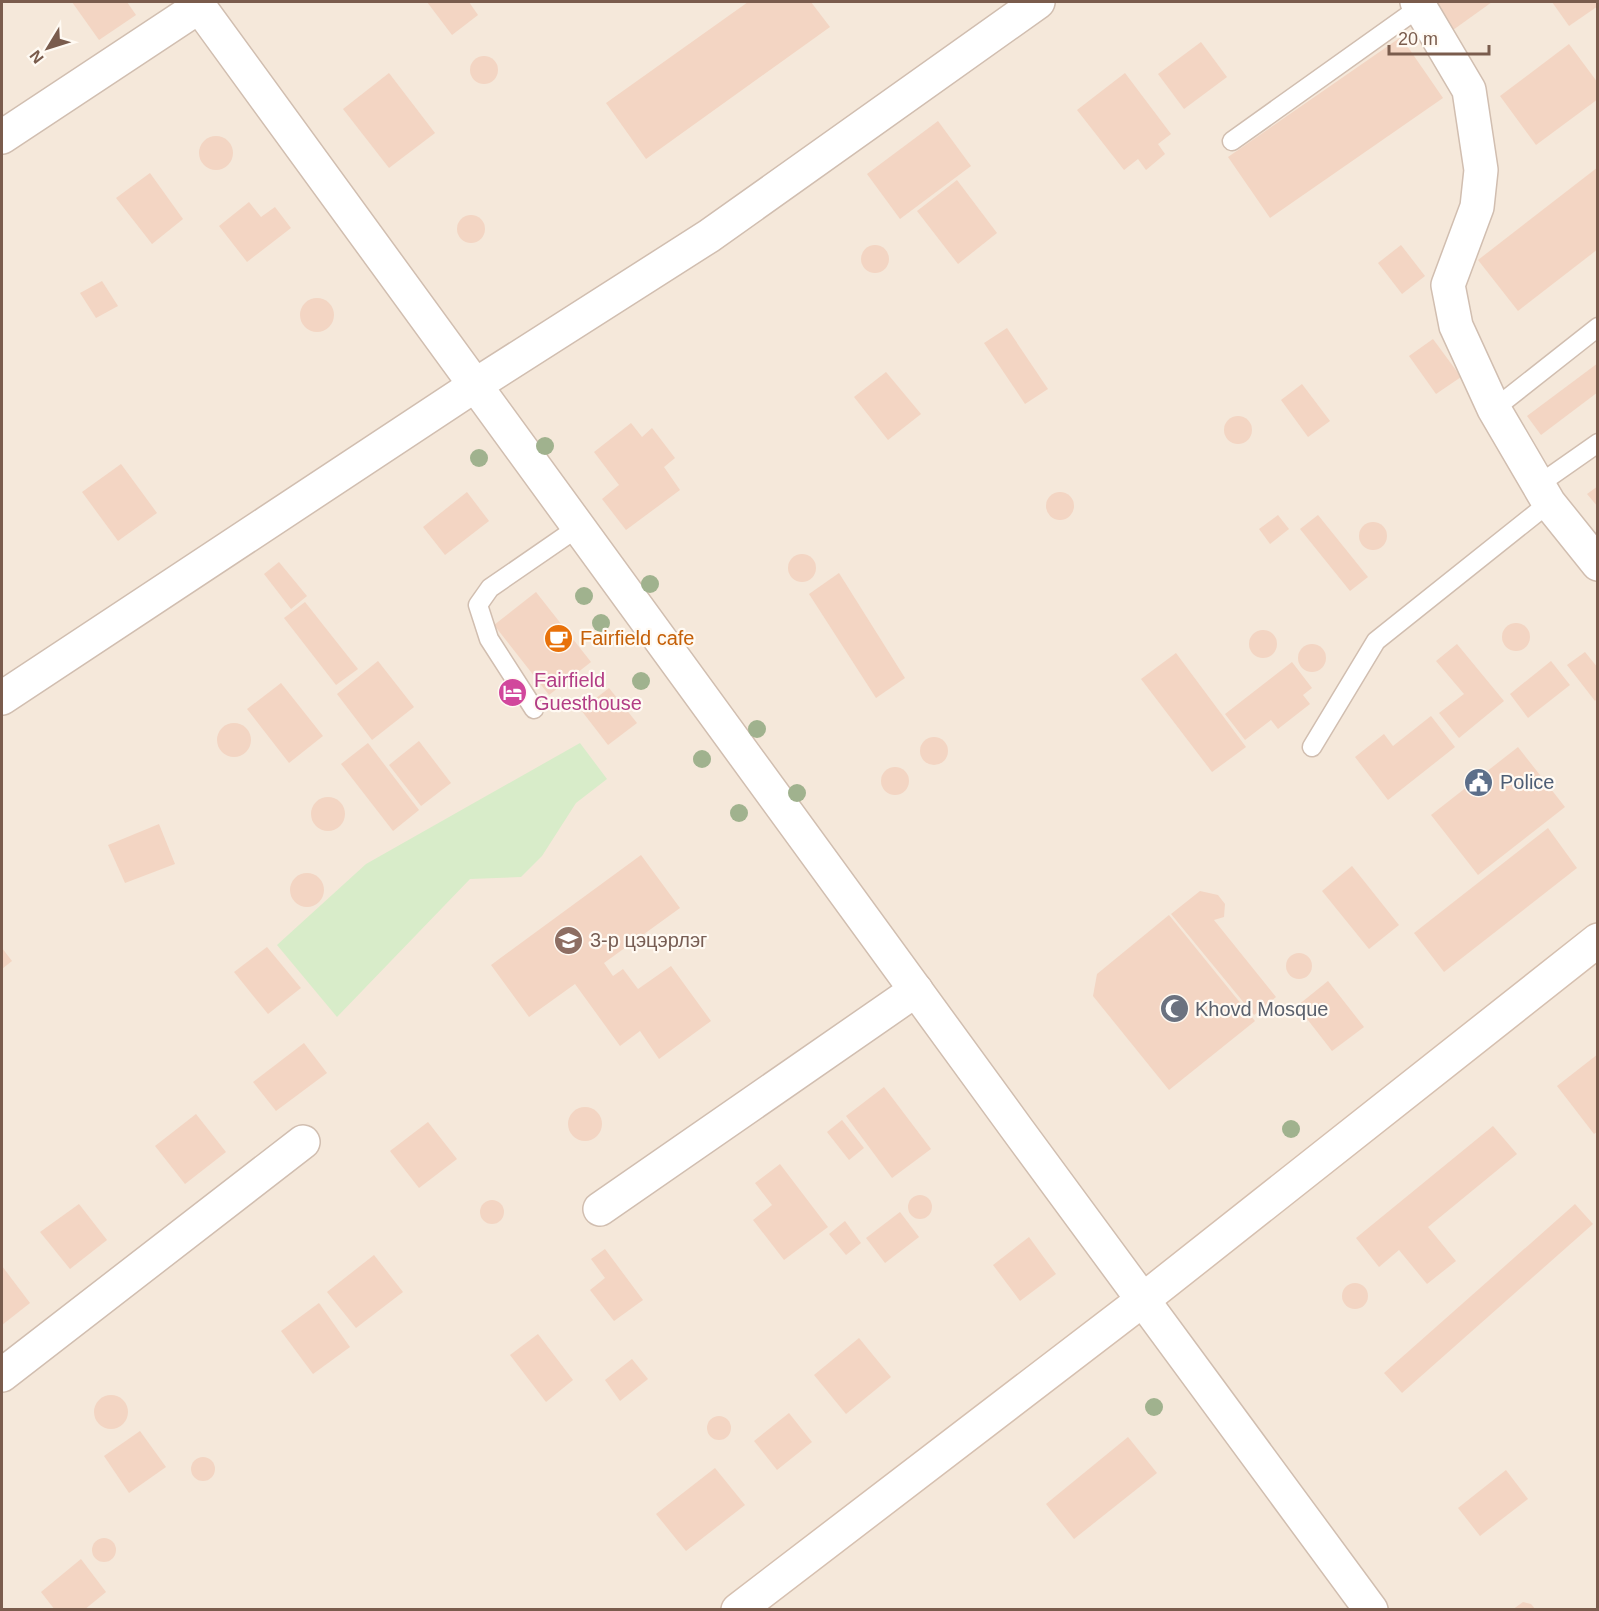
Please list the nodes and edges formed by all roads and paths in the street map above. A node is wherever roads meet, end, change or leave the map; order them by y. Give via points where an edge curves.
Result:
1 (1038, 2) edge
2 (198, 4) edge
3 (1418, 4) edge
4 (2, 136) edge
5 (1232, 141) dead end
6 (1598, 327) edge
7 (477, 384) junction
8 (1494, 409) junction
9 (1598, 443) edge
10 (1543, 494) junction
11 (580, 526) junction
12 (1598, 564) edge
13 (2, 698) edge
14 (534, 709) dead end
15 (1312, 747) dead end
16 (1598, 940) edge
17 (916, 990) junction
18 (303, 1142) dead end
19 (600, 1209) dead end
20 (1144, 1299) junction
21 (2, 1375) edge
22 (739, 1609) edge
23 (1371, 1610) edge

1 - 7 street via 709,236
2 - 4 street
2 - 7 street
3 - 5 lane
3 - 8 street via 1469,90 1481,170 1477,207 1448,285 1456,326
6 - 8 lane
7 - 11 street
7 - 13 street
8 - 10 street
9 - 10 lane
10 - 12 street
10 - 15 lane via 1376,641
11 - 14 lane via 490,588 478,605 489,639
11 - 17 street
16 - 20 street
17 - 19 street
17 - 20 street
18 - 21 street
20 - 22 street
20 - 23 street

